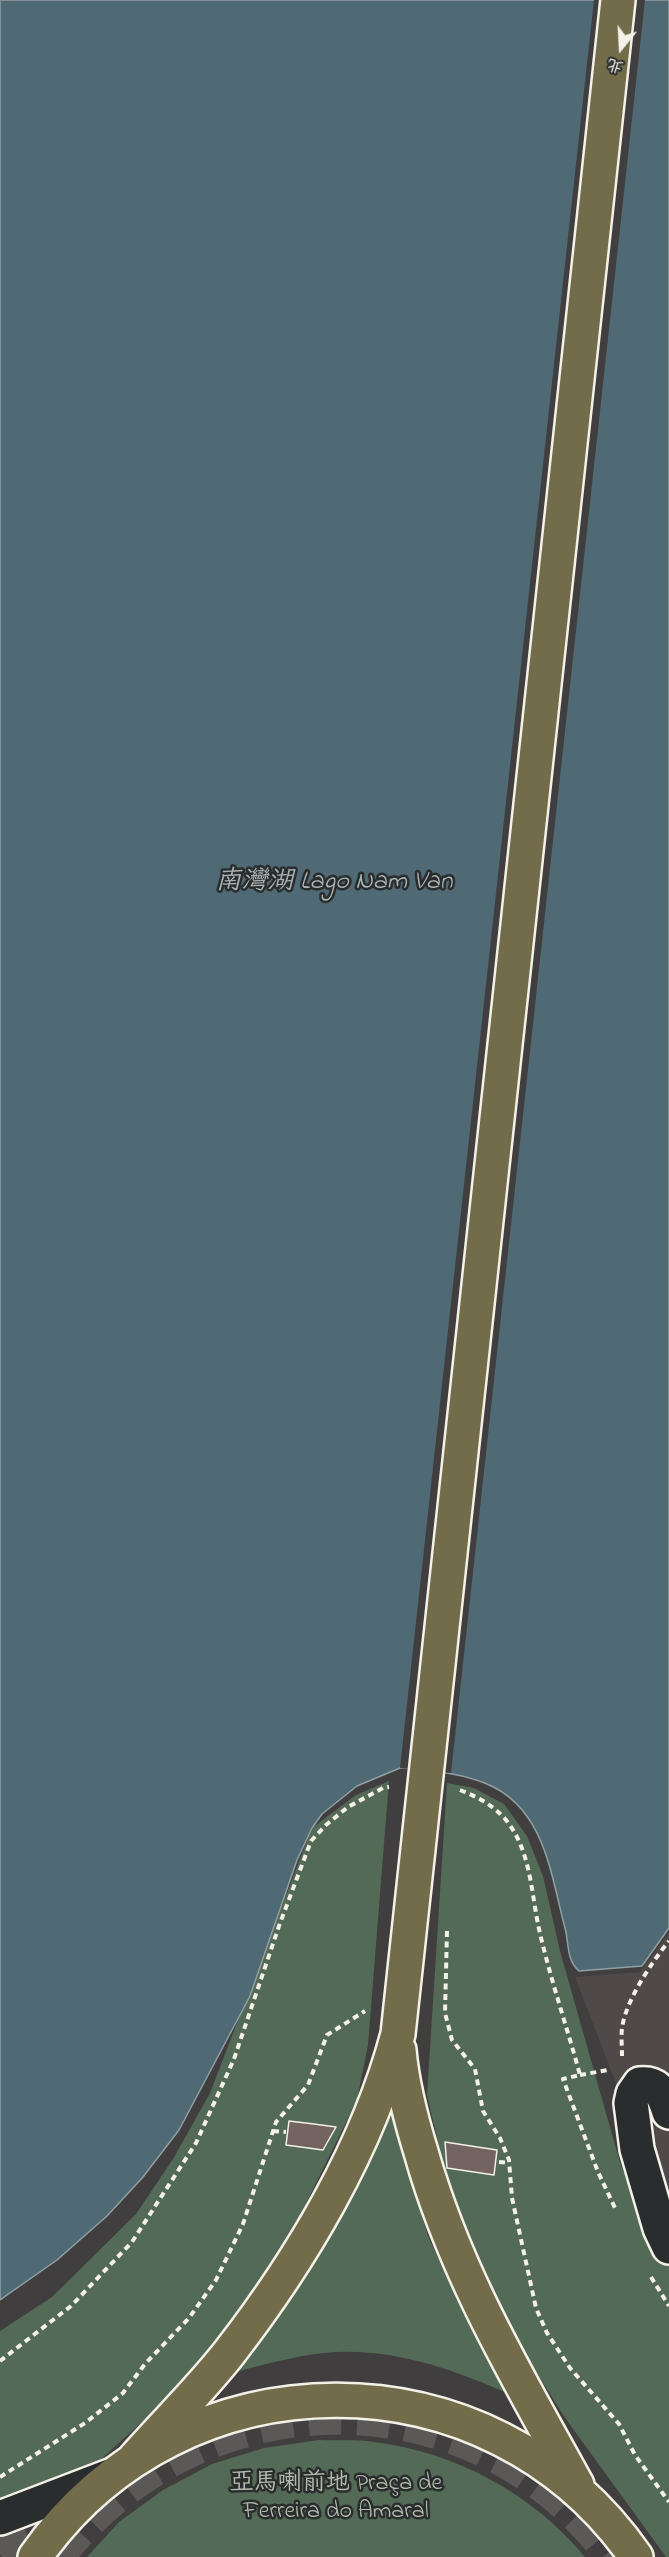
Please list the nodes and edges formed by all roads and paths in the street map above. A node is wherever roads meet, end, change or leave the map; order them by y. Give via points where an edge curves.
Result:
1 (618, 0) edge
2 (438, 1778) junction
3 (393, 1786) dead end
4 (447, 1930) dead end
5 (669, 1941) edge
6 (368, 2000) dead end
7 (398, 2034) junction
8 (622, 2067) dead end
9 (612, 2069) dead end
10 (580, 2075) junction
11 (563, 2079) dead end
12 (669, 2112) edge
13 (273, 2131) junction
14 (286, 2132) dead end
15 (499, 2162) dead end
16 (509, 2163) junction
17 (669, 2247) edge
18 (0, 2361) edge
19 (123, 2467) junction
20 (0, 2477) edge
21 (584, 2498) junction
22 (669, 2502) edge
23 (0, 2518) edge
24 (34, 2557) edge
25 (636, 2557) edge

1 - 2 main road
2 - 7 main road
2 - 10 path via 489,1803 521,1846 539,1928
3 - 18 path via 348,1807 311,1841 234,2059 196,2143 132,2242 71,2306
4 - 16 path via 445,2013 452,2040 475,2069 483,2111 500,2138
5 - 8 path via 634,1995 622,2027
6 - 13 path via 366,2011 327,2035 308,2085 276,2122
7 - 19 main road via 370,2118 288,2269 228,2354
7 - 21 main road via 401,2079 412,2122 430,2186 466,2278
9 - 10 path
10 - 11 path
12 - 17 lane via 658,2088 640,2084 631,2103 637,2149
13 - 14 path
13 - 20 path via 243,2224 216,2280 189,2318 123,2393 86,2423
15 - 16 path
16 - 22 path via 512,2198 536,2308 547,2333 570,2368 619,2424 635,2455
19 - 21 main road via 188,2430 246,2410 306,2400 366,2400 426,2411 484,2431 537,2460
19 - 23 lane
19 - 24 main road via 66,2517
21 - 25 main road

